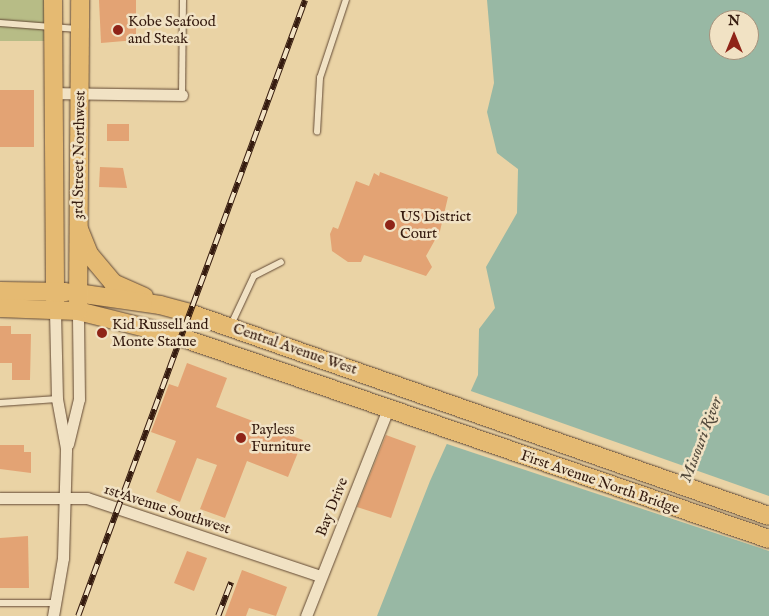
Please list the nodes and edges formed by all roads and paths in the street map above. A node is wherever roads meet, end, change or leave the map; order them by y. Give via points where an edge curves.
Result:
1 (53, 0) edge
2 (80, 0) edge
3 (184, 0) edge
4 (346, 0) edge
5 (0, 23) edge
6 (53, 27) junction
7 (80, 29) junction
8 (53, 93) junction
9 (80, 93) junction
10 (182, 95) joint
11 (317, 132) dead end
12 (78, 226) junction
13 (281, 262) dead end
14 (0, 291) edge
15 (54, 291) junction
16 (77, 302) junction
17 (160, 305) junction
18 (0, 308) edge
19 (56, 309) junction
20 (230, 327) junction
21 (440, 398) joint
22 (57, 399) junction
23 (0, 403) edge
24 (388, 410) junction
25 (431, 424) joint
26 (66, 448) junction
27 (0, 498) edge
28 (66, 498) junction
29 (769, 516) edge
30 (769, 539) edge
31 (320, 576) junction
32 (0, 603) edge
33 (56, 603) junction
34 (53, 616) edge
35 (306, 616) edge

1 - 6 main road, 3rd Street Northwest
2 - 7 main road, 3rd Street Northwest
3 - 10 lane
4 - 11 lane via 320,78
5 - 6 lane
6 - 7 lane
6 - 8 main road, 3rd Street Northwest
7 - 9 main road, 3rd Street Northwest
8 - 9 street
8 - 15 main road, 3rd Street Northwest
9 - 10 street
9 - 12 main road, 3rd Street Northwest
12 - 16 main road, 3rd Street Northwest
12 - 17 main road via 89,254 113,283
13 - 20 lane via 266,266 254,276
14 - 15 main road, Central Avenue West
15 - 16 main road, Central Avenue West
15 - 19 main road, 3rd Street Northwest
16 - 17 main road, Central Avenue West
16 - 19 main road, Central Avenue West
16 - 24 main road, Central Avenue West
16 - 26 street via 79,399
17 - 20 main road, Central Avenue West
18 - 19 main road, Central Avenue West
19 - 22 street
20 - 21 main road, Central Avenue West
21 - 29 main road, First Avenue North Bridge
22 - 23 lane
22 - 26 street
24 - 25 main road, Central Avenue West
24 - 31 street, Bay Drive
25 - 30 main road, First Avenue North Bridge
26 - 28 street
27 - 28 street, 1st Avenue Southwest
28 - 31 street, 1st Avenue Southwest via 86,498
28 - 33 street
31 - 35 street, Bay Drive
32 - 33 lane
33 - 34 street

